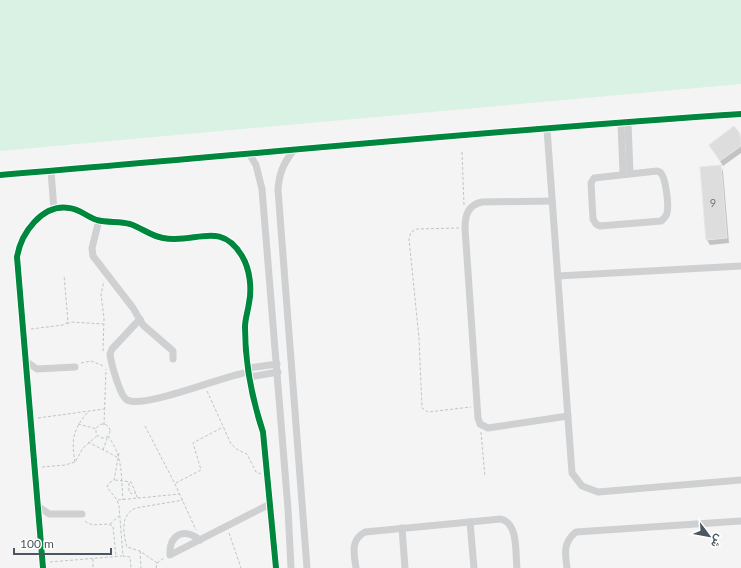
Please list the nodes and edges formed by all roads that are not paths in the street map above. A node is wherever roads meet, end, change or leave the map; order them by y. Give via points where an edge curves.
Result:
1 (741, 114) edge
2 (621, 123) junction
3 (628, 123) junction
4 (547, 130) junction
5 (293, 151) junction
6 (250, 155) junction
7 (52, 171) junction
8 (627, 174) junction
9 (0, 175) edge
10 (552, 201) junction
11 (54, 210) junction
12 (99, 220) junction
13 (741, 266) edge
14 (558, 276) junction
15 (140, 319) junction
16 (173, 359) dead end
17 (27, 362) junction
18 (277, 364) junction
19 (72, 368) road end
20 (37, 369) junction
21 (249, 372) junction
22 (278, 372) junction
23 (28, 380) junction
24 (568, 416) junction
25 (741, 480) edge
26 (270, 504) junction
27 (38, 506) junction
28 (49, 514) junction
29 (80, 514) road end
30 (741, 521) edge
31 (470, 522) junction
32 (40, 525) junction
33 (402, 528) junction
34 (200, 540) junction
35 (43, 566) edge
36 (276, 568) edge
37 (291, 568) edge
38 (307, 568) edge
39 (356, 568) edge
40 (405, 568) edge
41 (474, 568) edge
42 (517, 568) edge
43 (567, 568) edge

1 - 3 street
2 - 3 street
2 - 4 street
2 - 8 street
3 - 8 street
4 - 5 street
4 - 10 street
5 - 6 street
5 - 38 street via 279,176 278,190
6 - 7 street
6 - 18 street via 258,171 262,189
7 - 9 street
7 - 11 street
8 - 8 street via 596,176 592,180 593,219 598,225 661,221 667,215 663,175 657,171
10 - 14 street
10 - 24 street via 482,202 472,206 465,218 478,407 480,424 488,428
11 - 12 street via 68,207
11 - 17 street via 31,225 18,250
12 - 15 street via 92,252
12 - 21 street via 125,223 165,239 215,235 226,239 234,246 244,258 248,273 250,295 245,326
13 - 14 street
14 - 24 street
15 - 16 street via 149,331 173,351
15 - 21 street via 110,354 124,398 136,401 185,392 232,375
17 - 20 street
17 - 23 street
18 - 21 street
18 - 22 street
19 - 20 street
20 - 23 street
21 - 22 street
21 - 26 street via 263,432
22 - 37 street
23 - 27 street
24 - 25 street via 572,473 576,480 589,490 598,492
26 - 34 street
26 - 36 street
27 - 28 street
27 - 32 street
28 - 29 street
28 - 32 street
30 - 43 street via 576,532 566,543
31 - 33 street
31 - 41 street
31 - 42 street via 502,519 509,522 513,530
32 - 35 street
33 - 39 street via 361,534 354,548
33 - 40 street
34 - 34 street via 170,555 169,546 174,537 183,533 192,534

